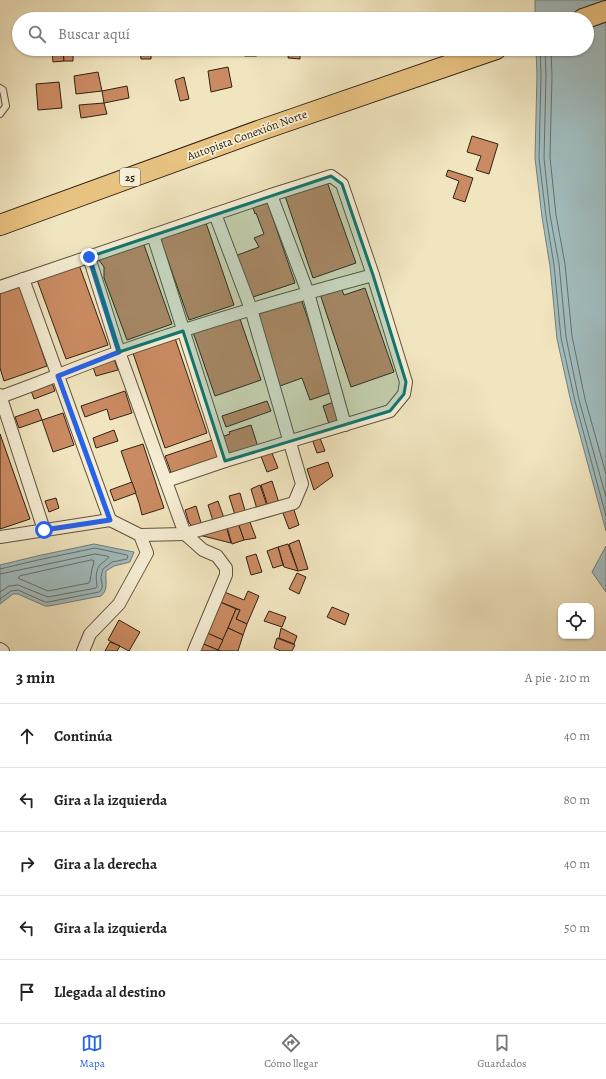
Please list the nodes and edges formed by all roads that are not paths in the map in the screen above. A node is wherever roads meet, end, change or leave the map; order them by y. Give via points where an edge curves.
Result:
1 (606, 11) edge
2 (594, 15) edge
3 (476, 56) edge
4 (0, 88) edge
5 (0, 114) edge
6 (271, 195) junction
7 (215, 214) junction
8 (0, 224) edge
9 (153, 235) junction
10 (89, 257) junction
11 (373, 275) junction
12 (23, 279) junction
13 (0, 287) edge
14 (308, 293) junction
15 (251, 309) junction
16 (183, 331) junction
17 (119, 352) junction
18 (58, 376) junction
19 (0, 396) edge
20 (345, 425) junction
21 (290, 441) junction
22 (225, 461) junction
23 (166, 481) junction
24 (110, 520) junction
25 (44, 530) junction
26 (186, 534) junction
27 (140, 536) junction
28 (0, 537) edge
29 (0, 649) edge
30 (3, 651) edge
31 (83, 651) edge
32 (194, 651) edge

1 - 2 highway
3 - 8 highway, Autopista Conexión Norte / 25
4 - 5 lane via 3,90 6,106
6 - 7 street
6 - 11 street via 331,176 342,184
6 - 14 street
7 - 9 street
7 - 15 street
9 - 10 street
9 - 16 street
10 - 12 street
10 - 17 street
11 - 14 street
11 - 20 street via 406,382 404,394 390,411
12 - 13 street
12 - 18 street
14 - 15 street
14 - 20 street
15 - 16 street
15 - 21 street
16 - 17 street
16 - 22 street
17 - 18 street
17 - 23 street
18 - 19 street
18 - 24 street
19 - 25 street
20 - 21 street
21 - 22 street
21 - 26 street via 302,484 294,503
22 - 23 street
23 - 26 street
24 - 25 street
24 - 27 street
25 - 28 street
26 - 27 street
26 - 32 street via 204,550 217,556 226,568 226,575
27 - 31 street via 146,553 119,604 90,634
29 - 30 street

